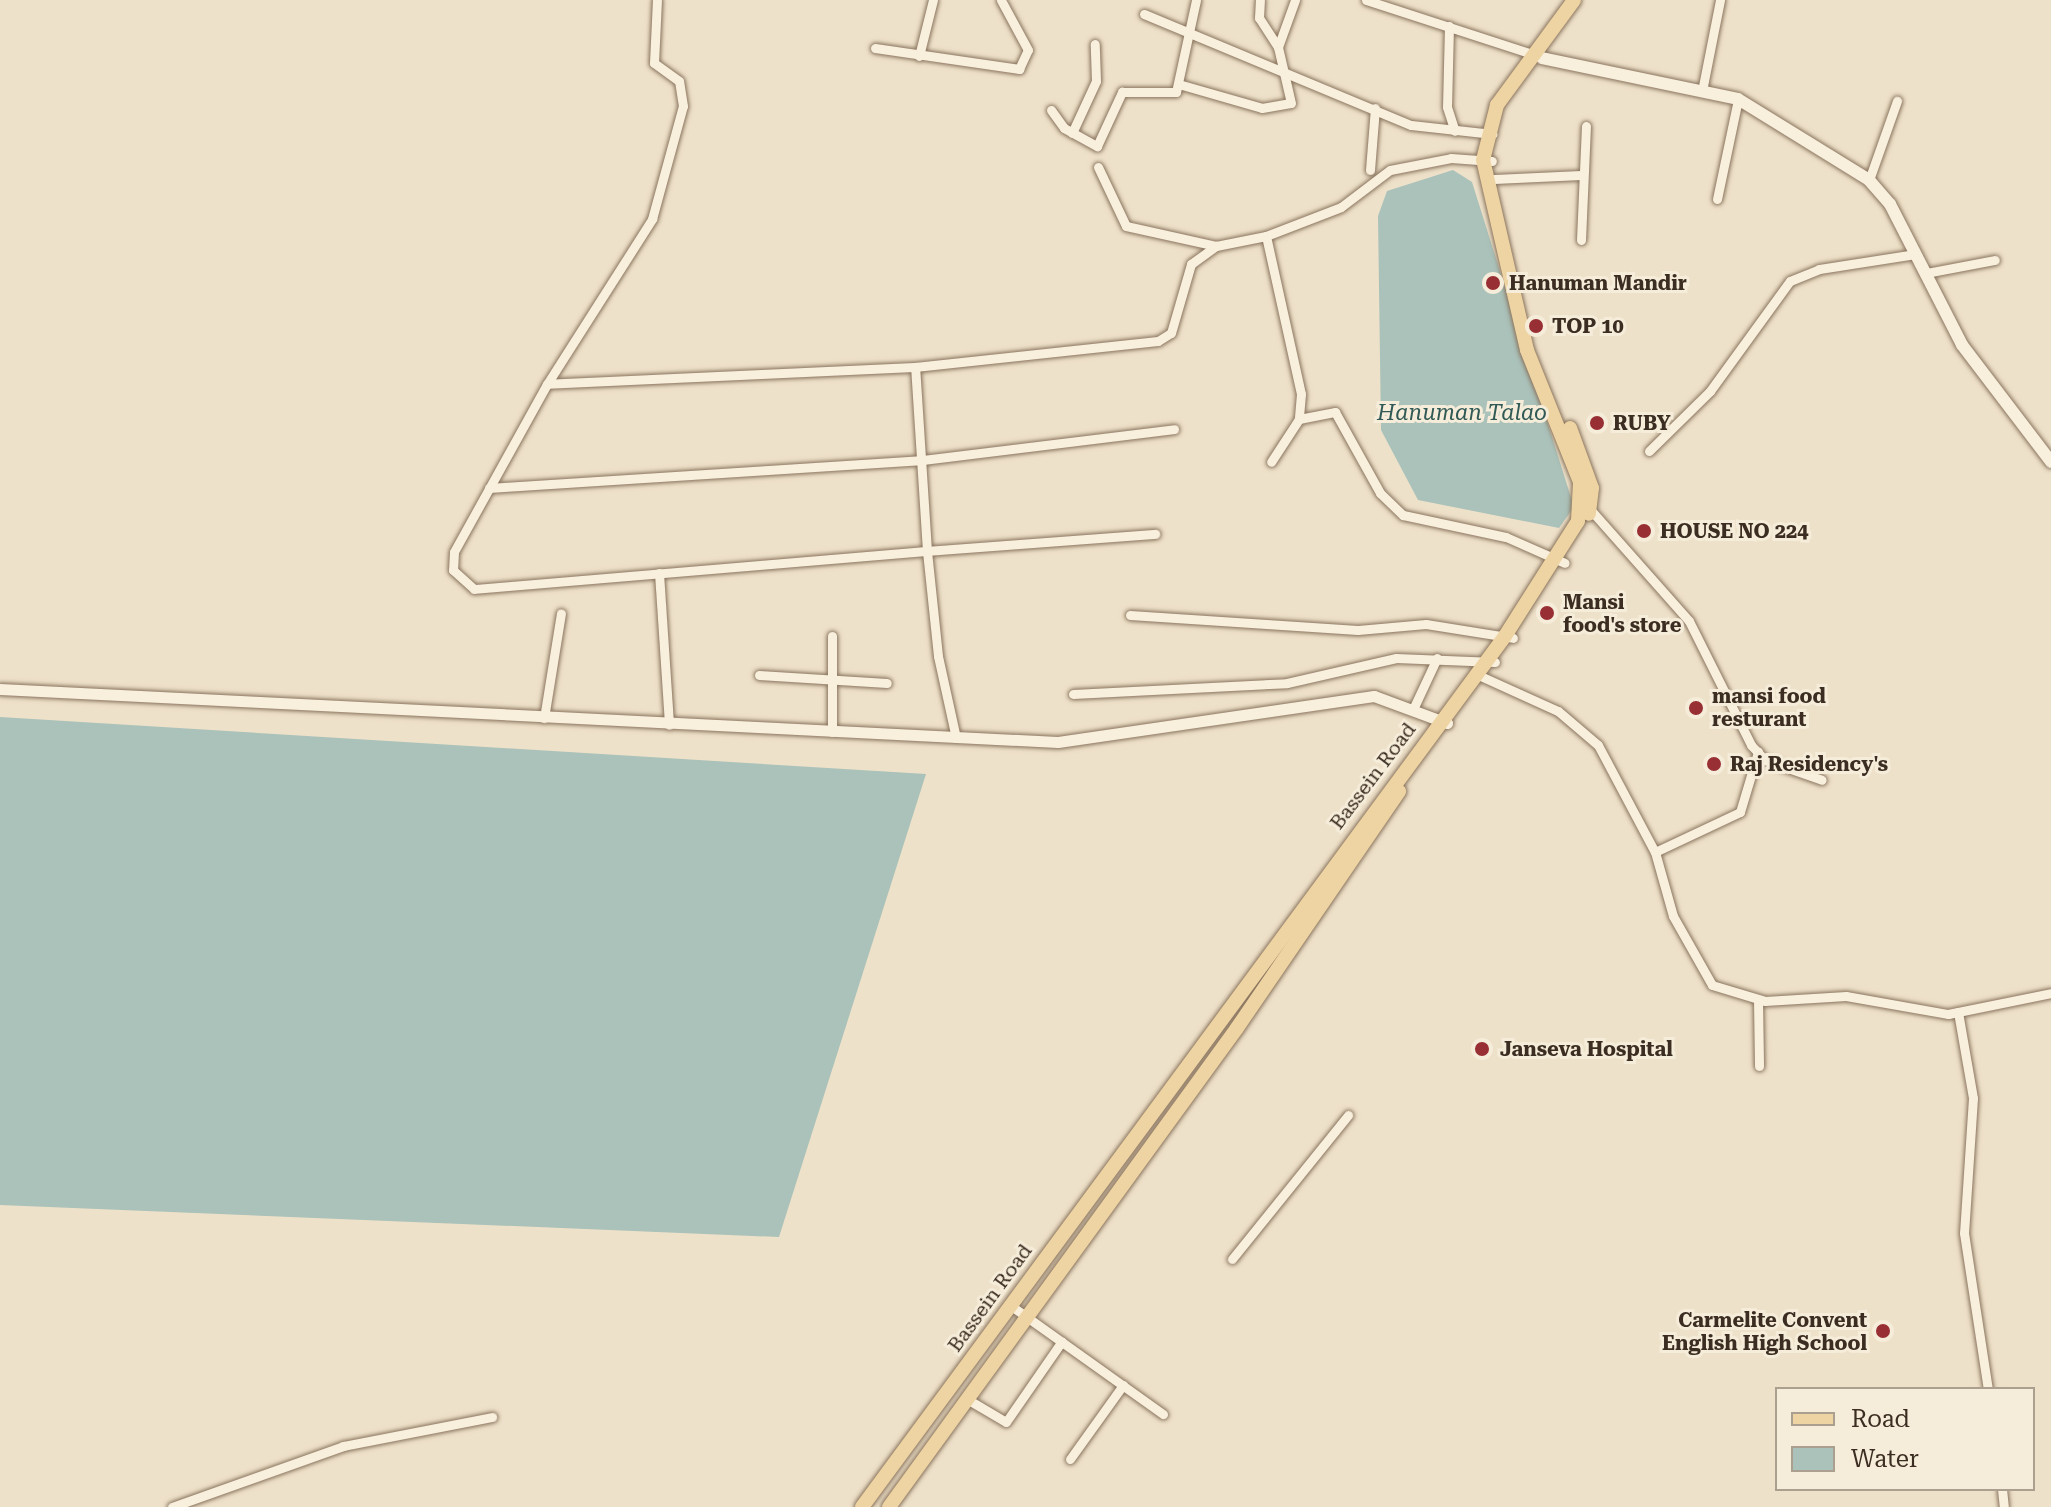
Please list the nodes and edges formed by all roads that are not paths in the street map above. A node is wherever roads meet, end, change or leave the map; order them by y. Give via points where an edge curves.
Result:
1 (657, 0) edge
2 (933, 0) edge
3 (1001, 0) edge
4 (1196, 0) edge
5 (1260, 0) edge
6 (1295, 0) edge
7 (1366, 0) edge
8 (1574, 0) edge
9 (1584, 0) edge
10 (1720, 0) edge
11 (1144, 14) dead end
12 (1449, 26) junction
13 (1194, 31) junction
14 (1095, 44) dead end
15 (1278, 47) junction
16 (875, 48) dead end
17 (919, 56) junction
18 (1538, 56) junction
19 (1286, 74) junction
20 (1182, 85) junction
21 (1703, 86) junction
22 (1738, 99) junction
23 (1897, 101) dead end
24 (1375, 108) junction
25 (1051, 110) dead end
26 (1586, 126) dead end
27 (1455, 131) junction
28 (1072, 133) junction
29 (1490, 134) junction
30 (1488, 161) junction
31 (1098, 167) dead end
32 (1370, 170) dead end
33 (1581, 175) junction
34 (1494, 179) junction
35 (1869, 180) junction
36 (1717, 199) dead end
37 (1266, 236) junction
38 (1581, 240) dead end
39 (1216, 246) junction
40 (1916, 254) junction
41 (1995, 260) dead end
42 (1926, 273) junction
43 (915, 367) junction
44 (547, 384) junction
45 (1299, 419) junction
46 (1174, 429) dead end
47 (1649, 451) dead end
48 (923, 460) junction
49 (1271, 462) dead end
50 (2051, 462) edge
51 (489, 488) junction
52 (1586, 507) junction
53 (1155, 534) dead end
54 (927, 551) junction
55 (1562, 562) junction
56 (659, 573) junction
57 (561, 613) dead end
58 (1130, 615) dead end
59 (832, 636) dead end
60 (1509, 637) junction
61 (1437, 658) junction
62 (1485, 669) junction
63 (759, 675) dead end
64 (833, 680) junction
65 (887, 683) dead end
66 (0, 689) edge
67 (1073, 694) dead end
68 (1414, 707) junction
69 (544, 718) junction
70 (1444, 721) junction
71 (669, 725) junction
72 (832, 732) junction
73 (956, 738) junction
74 (1758, 752) junction
75 (1822, 780) dead end
76 (1655, 852) junction
77 (2051, 993) edge
78 (1758, 1000) junction
79 (1958, 1012) junction
80 (1759, 1066) dead end
81 (1348, 1115) dead end
82 (1127, 1146) junction
83 (1144, 1157) junction
84 (1232, 1259) dead end
85 (1010, 1305) junction
86 (1028, 1317) junction
87 (1062, 1341) junction
88 (1123, 1385) junction
89 (1988, 1387) edge
90 (967, 1399) junction
91 (1163, 1414) dead end
92 (492, 1417) dead end
93 (1070, 1459) dead end
94 (172, 1507) edge
95 (862, 1507) edge
96 (889, 1507) edge

1 - 44 street via 654,63 679,81 683,106 652,219
2 - 17 street
3 - 17 street via 1028,50 1019,69
4 - 13 street
5 - 15 street via 1259,18
6 - 15 street
7 - 12 street
8 - 18 main road
9 - 18 main road
10 - 21 street
11 - 13 street
12 - 18 street
12 - 27 street via 1446,91
13 - 19 street
13 - 20 street
14 - 28 street via 1096,81
15 - 19 street
16 - 17 street
18 - 21 main road via 1609,77
18 - 29 main road
19 - 20 street via 1292,97 1287,107 1222,101
19 - 24 street
20 - 28 street via 1146,98 1122,92 1097,146
21 - 22 main road
22 - 35 main road
22 - 36 street
23 - 35 street
24 - 27 street via 1432,131
24 - 32 street
25 - 28 street
26 - 33 street
27 - 29 street
29 - 30 main road
30 - 34 main road
30 - 37 street via 1451,158 1390,170 1341,207
30 - 52 main road via 1527,350 1567,443
31 - 39 street via 1126,226
33 - 34 street
33 - 38 street
34 - 52 main road via 1537,355 1585,462
35 - 40 main road
37 - 39 street
37 - 45 street via 1301,394
39 - 43 street via 1191,264 1171,333 1158,341
40 - 42 main road
40 - 47 street via 1819,269 1790,281 1710,391
41 - 42 street
42 - 50 main road via 1962,345
43 - 44 street
43 - 48 street
44 - 51 street
45 - 49 street
45 - 55 street via 1335,412 1380,493 1403,515 1506,537
46 - 48 street
48 - 51 street
48 - 54 street
51 - 56 street via 454,552 453,570 463,584 474,589
52 - 55 main road, Bassein Road
52 - 74 street via 1689,621
53 - 54 street
54 - 56 street
54 - 73 street via 938,656
55 - 60 main road, Bassein Road
56 - 71 street
57 - 69 street
58 - 60 street via 1358,630 1426,624
59 - 64 street
60 - 62 main road, Bassein Road
61 - 62 street
61 - 67 street via 1396,658 1287,683 1210,685 1189,693
61 - 68 street
62 - 70 main road, Bassein Road
62 - 76 street via 1588,731
63 - 64 street
64 - 65 street
64 - 72 street
66 - 69 street
68 - 70 street
68 - 73 street via 1374,696 1058,742
69 - 71 street
70 - 82 main road, Bassein Road
70 - 83 main road, Bassein Road
71 - 72 street
72 - 73 street
74 - 75 street
74 - 76 street via 1740,812
76 - 78 street via 1691,954 1712,985
77 - 79 street
78 - 79 street via 1846,996
78 - 80 street
79 - 89 street via 1973,1098 1964,1233
81 - 84 street
82 - 83 main road
82 - 85 main road, Bassein Road
83 - 86 main road, Bassein Road
85 - 86 street
85 - 95 main road, Bassein Road
86 - 87 street
86 - 90 main road, Bassein Road
87 - 88 street
87 - 90 street via 1006,1422
88 - 91 street
88 - 93 street
90 - 96 main road, Bassein Road
92 - 94 street via 343,1446

